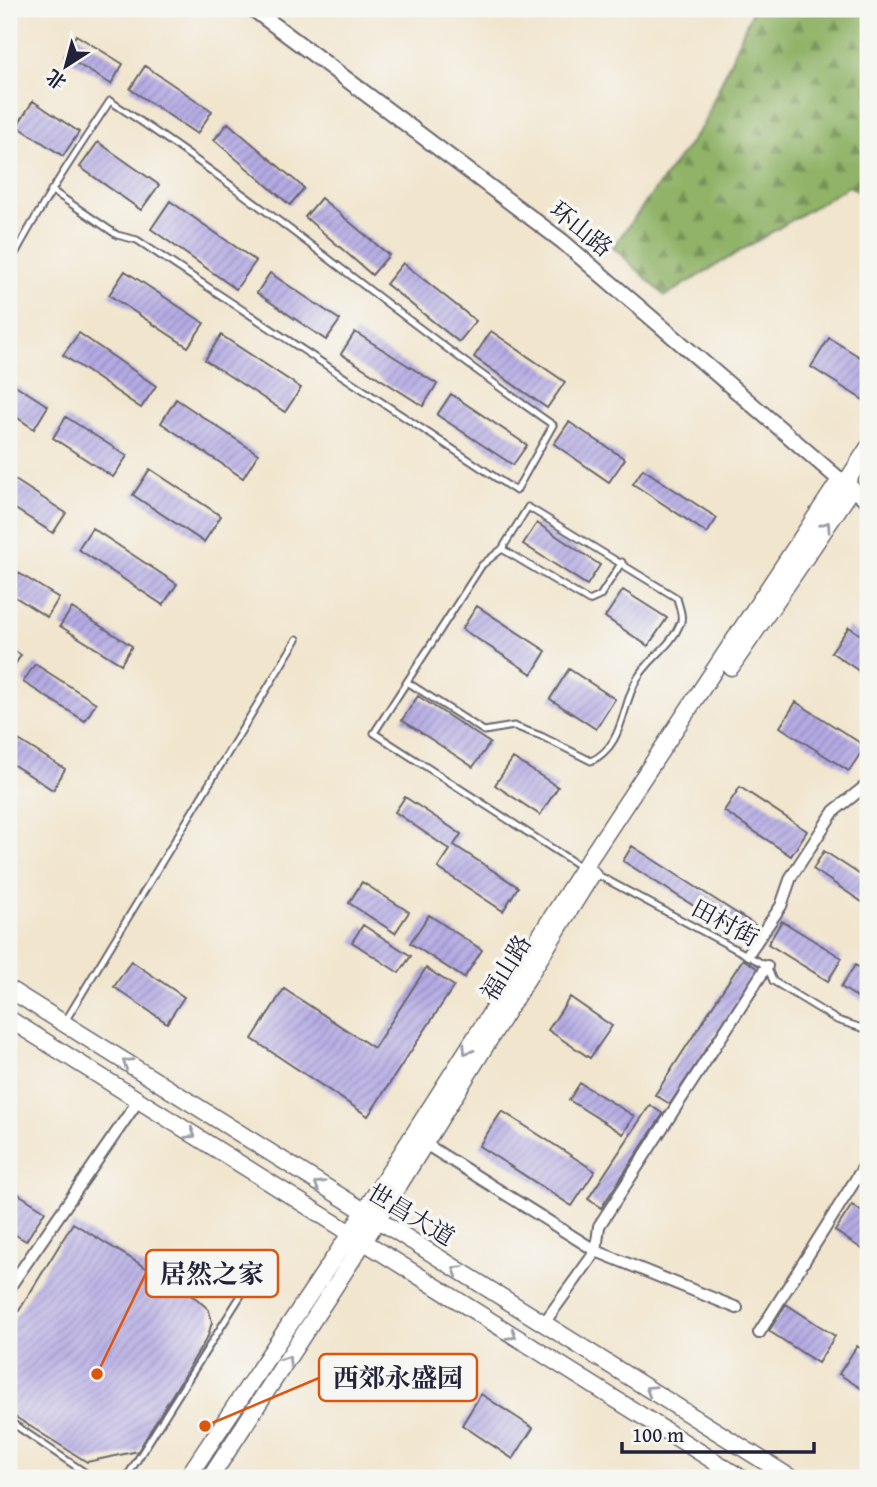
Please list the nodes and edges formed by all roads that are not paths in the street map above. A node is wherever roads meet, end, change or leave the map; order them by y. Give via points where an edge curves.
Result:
1 (253, 9) edge
2 (51, 190) junction
3 (9, 265) edge
4 (868, 449) edge
5 (845, 484) junction
6 (868, 500) edge
7 (502, 550) junction
8 (622, 562) junction
9 (297, 639) dead end
10 (407, 681) junction
11 (868, 784) edge
12 (588, 870) junction
13 (748, 954) junction
14 (767, 966) junction
15 (9, 989) edge
16 (9, 1018) edge
17 (64, 1022) junction
18 (868, 1030) edge
19 (138, 1101) junction
20 (418, 1140) junction
21 (868, 1160) edge
22 (370, 1217) junction
23 (357, 1238) junction
24 (596, 1251) junction
25 (9, 1288) edge
26 (246, 1289) dead end
27 (737, 1308) dead end
28 (544, 1323) junction
29 (759, 1333) dead end
30 (9, 1422) edge
31 (93, 1478) edge
32 (126, 1478) edge
33 (187, 1478) edge
34 (210, 1478) edge
35 (741, 1478) edge
36 (791, 1478) edge

1 - 5 main road, 环山路 via 562,241
2 - 2 lane via 110,101 194,156 473,370 553,425 516,491 137,240 117,236
2 - 3 lane
4 - 5 main road
5 - 6 main road, 环山路
5 - 12 main road
7 - 8 lane via 589,601 600,596
7 - 8 lane via 528,506
7 - 10 lane via 482,565
8 - 10 lane via 677,598 682,620 673,640 636,680 618,733 602,756 591,761 514,726 484,731
9 - 17 lane
10 - 12 lane, 田村街 via 374,733
11 - 13 street via 834,811 790,877 781,906
12 - 13 lane, 田村街
12 - 20 main road
13 - 14 lane, 田村街
14 - 18 lane, 田村街 via 773,981 837,1020
14 - 24 street via 599,1226
15 - 17 main road, 世昌大道
16 - 19 main road, 世昌大道
22 -> 17 main road, 世昌大道
19 -> 23 main road, 世昌大道
19 - 25 street
20 - 22 main road
20 - 24 street
21 - 29 street
22 - 23 main road
28 -> 22 main road, 世昌大道
23 - 33 main road
34 -> 23 main road
23 -> 35 main road, 世昌大道
24 - 27 street
24 - 28 street
26 - 32 lane
36 -> 28 main road, 世昌大道
30 - 31 lane

